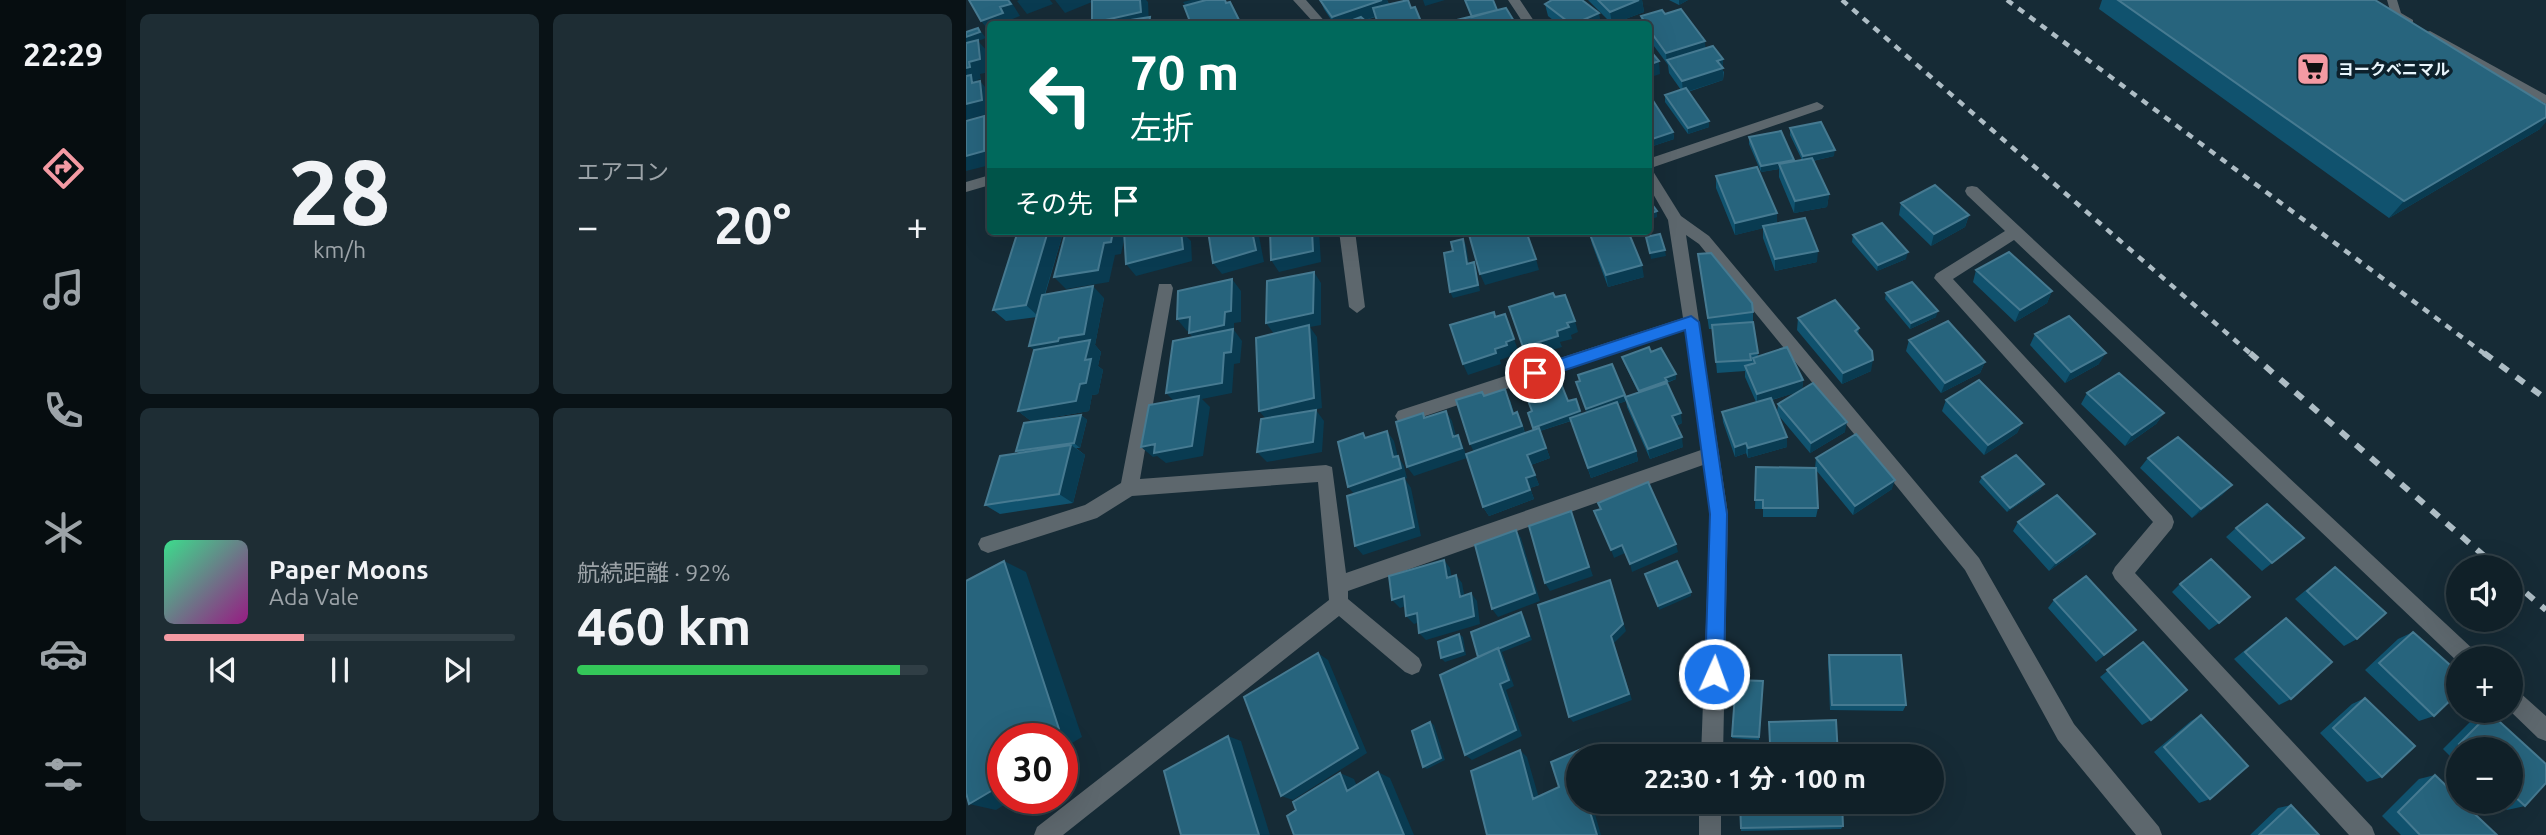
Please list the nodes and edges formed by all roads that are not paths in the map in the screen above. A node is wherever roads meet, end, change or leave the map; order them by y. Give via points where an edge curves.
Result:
1 (1299, 0) edge
2 (1514, 0) edge
3 (2392, 0) edge
4 (1318, 21) edge
5 (1528, 21) edge
6 (2546, 100) edge
7 (1817, 106) dead end
8 (1652, 163) edge
9 (1652, 178) edge
10 (987, 181) edge
11 (966, 187) edge
12 (1972, 191) dead end
13 (1676, 220) junction
14 (2015, 232) junction
15 (1348, 235) edge
16 (1165, 288) dead end
17 (1357, 307) dead end
18 (1691, 322) junction
19 (1404, 416) edge
20 (1710, 455) junction
21 (1129, 488) junction
22 (989, 544) dead end
23 (1337, 595) junction
24 (2456, 646) edge
25 (1412, 665) dead end
26 (2523, 709) edge
27 (2546, 730) edge
28 (1712, 744) edge
29 (1710, 814) edge
30 (1045, 835) edge
31 (1710, 835) edge
32 (2151, 835) edge
33 (2364, 835) edge

1 - 4 street
2 - 5 street
3 - 6 lane via 2396,15
7 - 8 street
9 - 13 street
10 - 11 street
12 - 14 street
13 - 18 street
13 - 32 street via 1704,240 1972,564 2066,732
14 - 24 street
14 - 33 street via 1942,278 2165,522 2122,573
15 - 17 street
16 - 21 street
18 - 19 street
18 - 20 street
20 - 23 street
20 - 28 street via 1719,514
21 - 22 street via 1090,512
21 - 23 street via 1326,473
23 - 25 street
23 - 30 street
26 - 27 street
29 - 31 street

